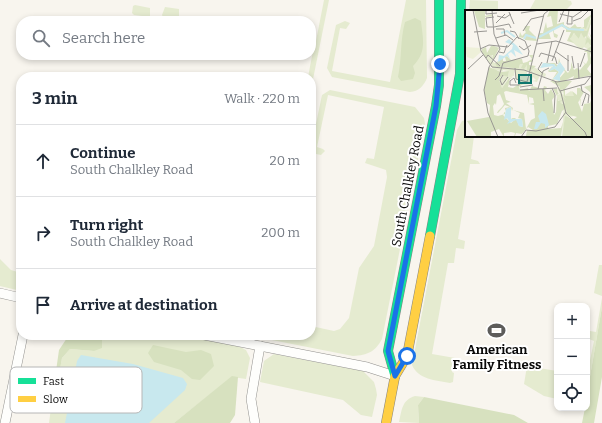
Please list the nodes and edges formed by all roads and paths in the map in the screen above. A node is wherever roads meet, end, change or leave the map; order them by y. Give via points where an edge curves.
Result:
1 (439, 0) edge
2 (461, 0) edge
3 (0, 293) edge
4 (16, 297) edge
5 (22, 340) edge
6 (229, 340) edge
7 (260, 346) junction
8 (16, 367) edge
9 (395, 376) junction
10 (10, 399) edge
11 (5, 423) edge
12 (255, 423) edge
13 (386, 423) edge

1 - 9 street, South Chalkley Road via 439,85 388,351
2 - 9 street, South Chalkley Road via 460,74 455,109 407,356
3 - 4 street
5 - 8 street
6 - 7 street
7 - 9 street via 367,367
7 - 12 street via 251,399
9 - 13 street, South Chalkley Road
10 - 11 street

